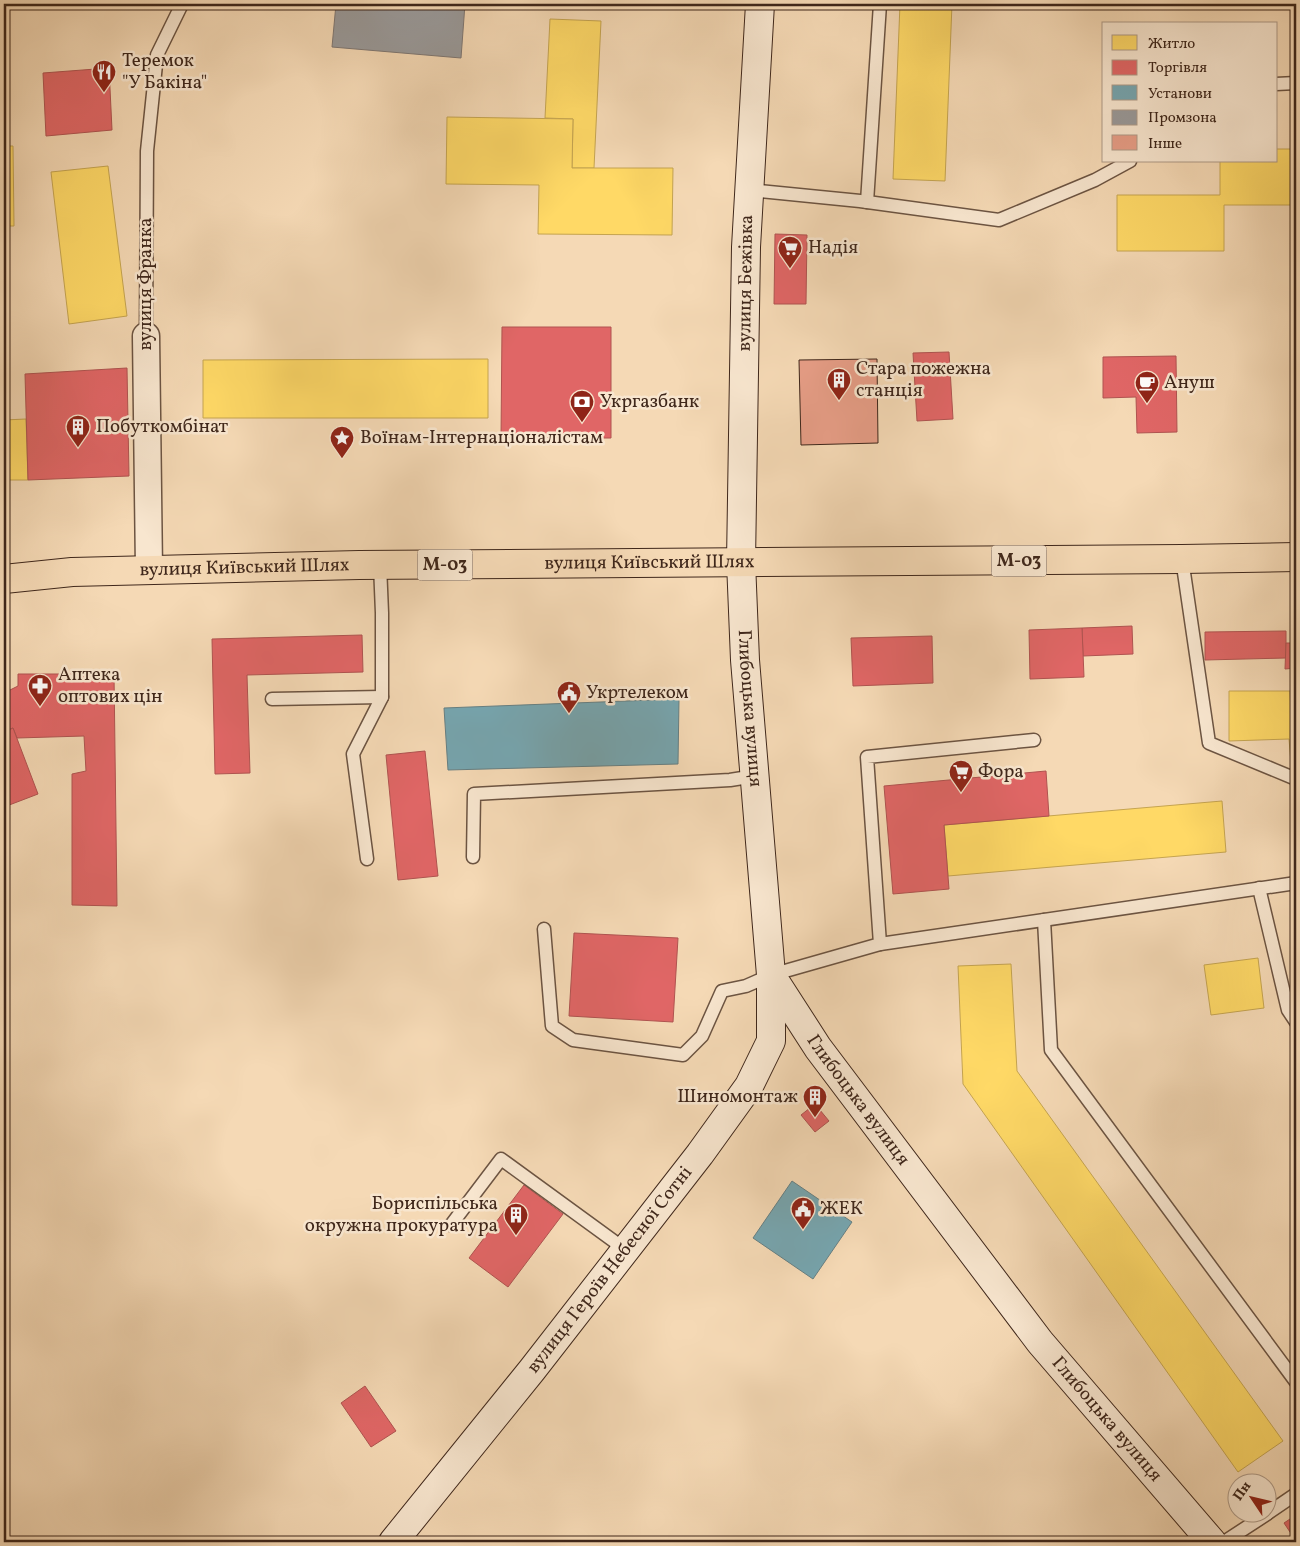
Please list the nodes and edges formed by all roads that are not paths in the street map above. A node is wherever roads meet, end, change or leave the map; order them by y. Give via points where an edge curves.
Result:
1 (182, 4) edge
2 (760, 4) edge
3 (880, 4) edge
4 (1296, 83) edge
5 (1278, 84) edge
6 (1128, 162) edge
7 (749, 190) junction
8 (867, 202) junction
9 (146, 336) joint
10 (1296, 557) edge
11 (1182, 560) junction
12 (741, 562) junction
13 (380, 566) junction
14 (149, 570) junction
15 (4, 579) edge
16 (382, 697) junction
17 (272, 699) dead end
18 (1034, 740) dead end
19 (755, 776) junction
20 (1296, 779) edge
21 (473, 857) dead end
22 (367, 859) dead end
23 (1296, 883) edge
24 (1259, 888) junction
25 (1044, 920) junction
26 (544, 929) dead end
27 (880, 944) junction
28 (771, 975) junction
29 (1296, 1022) edge
30 (451, 1225) dead end
31 (626, 1250) junction
32 (1296, 1382) edge
33 (1296, 1494) edge
34 (1278, 1506) edge
35 (1251, 1524) edge
36 (396, 1541) edge
37 (1212, 1542) edge
38 (1224, 1542) edge

1 - 9 lane, вулиця Франка via 157,55 147,151
2 - 7 street, вулиця Бежівка
3 - 8 lane
4 - 5 lane
6 - 8 lane via 1096,180 999,220
7 - 8 lane
7 - 12 street, вулиця Бежівка
9 - 14 street, вулиця Франка
10 - 11 highway, вулиця Київський Шлях / М-03
11 - 12 highway, вулиця Київський Шлях / М-03
11 - 20 lane via 1209,743
12 - 13 highway, вулиця Київський Шлях / М-03
12 - 19 street, Глибоцька вулиця
13 - 14 highway, вулиця Київський Шлях / М-03
13 - 16 lane
14 - 15 highway, вулиця Київський Шлях / М-03 via 72,572
16 - 17 lane
16 - 22 lane via 353,754
18 - 27 lane via 867,757
19 - 21 lane via 474,794
19 - 28 street, Глибоцька вулиця
23 - 24 lane
24 - 25 lane
24 - 29 lane via 1288,1010
25 - 27 lane
25 - 32 lane via 1051,1050
26 - 28 lane via 552,1026 573,1040 683,1055 702,1036 722,991 746,986
27 - 28 lane
28 - 31 street, вулиця Героїв Небесної Сотні via 771,1042 749,1086
28 - 37 street, Глибоцька вулиця via 818,1048 1040,1342
30 - 31 lane via 501,1159
31 - 36 street, вулиця Героїв Небесної Сотні
33 - 34 lane
35 - 38 lane

